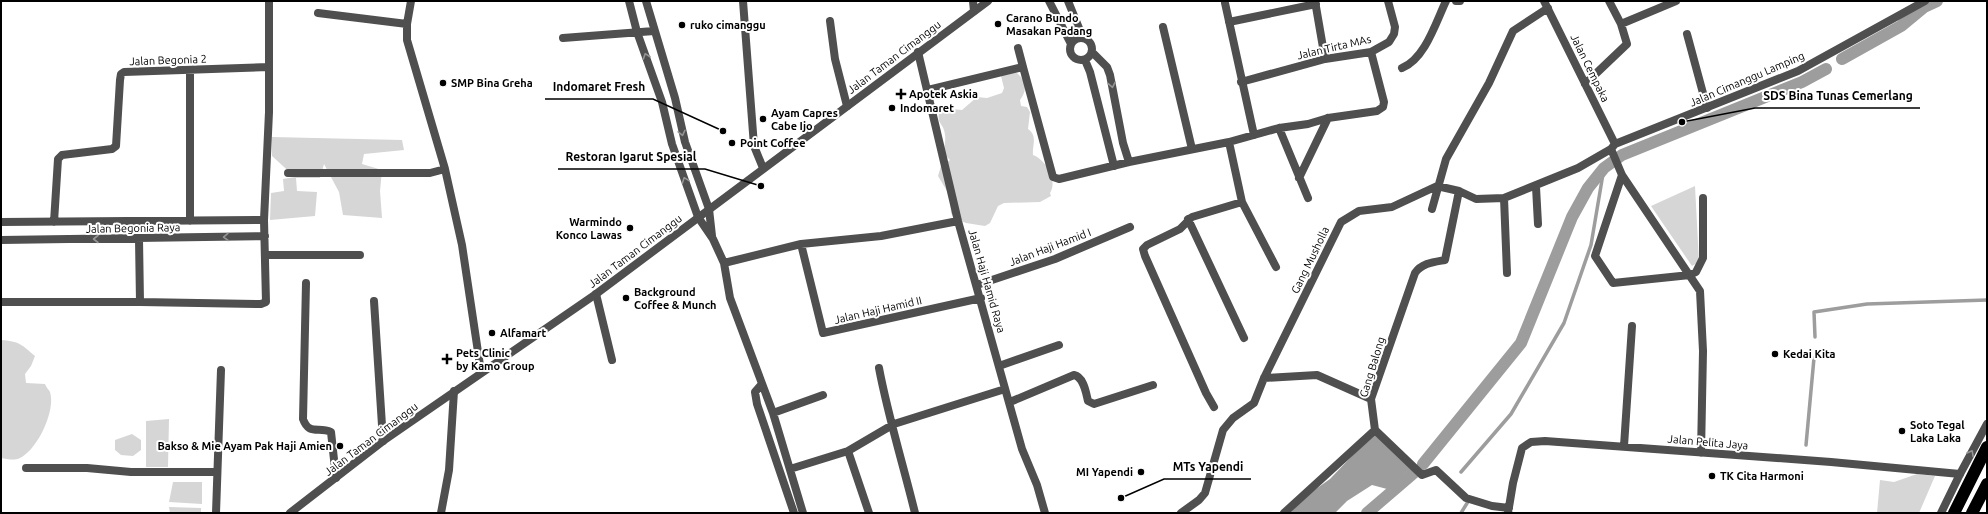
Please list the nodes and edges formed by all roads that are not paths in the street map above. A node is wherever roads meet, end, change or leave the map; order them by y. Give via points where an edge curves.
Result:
1 (269, 1) edge
2 (411, 1) edge
3 (629, 1) edge
4 (646, 1) edge
5 (744, 1) edge
6 (972, 1) edge
7 (988, 1) edge
8 (1049, 1) edge
9 (1068, 1) edge
10 (1388, 1) edge
11 (1446, 1) edge
12 (1456, 1) edge
13 (1460, 1) edge
14 (1609, 1) edge
15 (1676, 1) edge
16 (1925, 1) edge
17 (1225, 3) dead end
18 (1315, 3) edge
19 (1546, 4) edge
20 (974, 11) junction
21 (318, 13) dead end
22 (830, 21) dead end
23 (1229, 22) junction
24 (407, 24) junction
25 (1621, 24) junction
26 (1163, 27) dead end
27 (654, 31) junction
28 (637, 32) junction
29 (1687, 34) dead end
30 (563, 38) dead end
31 (1083, 38) junction
32 (1071, 44) junction
33 (1018, 48) dead end
34 (918, 52) junction
35 (1092, 52) junction
36 (1371, 52) junction
37 (1325, 59) junction
38 (1085, 60) junction
39 (269, 67) junction
40 (1023, 67) junction
41 (1402, 68) dead end
42 (190, 70) junction
43 (1241, 82) junction
44 (1585, 84) junction
45 (928, 90) junction
46 (675, 98) junction
47 (662, 102) junction
48 (847, 106) junction
49 (1707, 108) junction
50 (1328, 118) junction
51 (1279, 128) junction
52 (1254, 135) junction
53 (1229, 142) junction
54 (1613, 146) junction
55 (1192, 149) junction
56 (1129, 162) junction
57 (1114, 166) junction
58 (763, 168) junction
59 (445, 169) junction
60 (1621, 172) junction
61 (288, 173) dead end
62 (1299, 178) junction
63 (1437, 186) junction
64 (1536, 187) junction
65 (1459, 191) junction
66 (1308, 198) dead end
67 (1504, 198) junction
68 (1703, 198) dead end
69 (1242, 202) junction
70 (709, 208) junction
71 (1432, 209) dead end
72 (698, 217) junction
73 (1188, 219) junction
74 (264, 220) junction
75 (190, 221) junction
76 (958, 221) junction
77 (1, 222) edge
78 (54, 222) junction
79 (1538, 224) dead end
80 (1130, 227) dead end
81 (264, 236) junction
82 (712, 237) junction
83 (139, 239) junction
84 (1, 240) edge
85 (802, 244) junction
86 (265, 255) junction
87 (360, 255) dead end
88 (724, 263) junction
89 (1276, 267) dead end
90 (1507, 273) dead end
91 (1690, 275) junction
92 (306, 284) dead end
93 (977, 285) junction
94 (596, 294) junction
95 (980, 298) junction
96 (374, 301) dead end
97 (1, 302) edge
98 (140, 302) junction
99 (1632, 326) dead end
100 (1244, 338) dead end
101 (1059, 345) dead end
102 (612, 360) dead end
103 (999, 366) junction
104 (879, 368) dead end
105 (221, 370) dead end
106 (481, 372) junction
107 (1264, 378) junction
108 (762, 384) junction
109 (1153, 385) dead end
110 (1005, 389) junction
111 (454, 391) junction
112 (824, 395) dead end
113 (1371, 399) junction
114 (1010, 402) junction
115 (1214, 407) dead end
116 (773, 413) junction
117 (894, 424) junction
118 (1987, 424) edge
119 (1375, 430) junction
120 (383, 442) junction
121 (1624, 446) junction
122 (1987, 447) edge
123 (848, 451) junction
124 (1701, 453) junction
125 (26, 468) dead end
126 (790, 469) junction
127 (217, 472) junction
128 (1960, 474) junction
129 (336, 478) junction
130 (1987, 484) edge
131 (1508, 510) edge
132 (216, 513) edge
133 (290, 513) edge
134 (441, 513) edge
135 (794, 513) edge
136 (803, 513) edge
137 (869, 513) edge
138 (915, 513) edge
139 (1045, 513) edge
140 (1181, 513) edge
141 (1284, 513) edge
142 (1942, 513) edge
143 (1954, 513) edge
144 (1972, 513) edge

1 - 39 street
2 - 24 street
3 - 28 street
4 - 27 street
5 - 58 street via 754,146
6 - 20 street
7 - 20 street, Jalan Taman Cimanggu
8 - 32 street
9 - 31 street
10 - 36 street, Jalan Tirta MAs via 1395,27 1394,34 1389,42
11 - 41 street via 1420,55
12 - 13 street
14 - 25 street
15 - 25 street
16 - 49 street, Jalan Cimanggu Lamping via 1798,71
17 - 23 street
18 - 23 street
18 - 37 street
19 - 44 street, Jalan Cempaka
19 - 63 street via 1513,31 1489,83 1446,158
20 - 34 street, Jalan Taman Cimanggu
21 - 24 street
22 - 48 street via 835,59
23 - 43 street
24 - 59 street via 407,40
25 - 44 street via 1627,44
26 - 55 street
27 - 28 street
27 - 46 street
28 - 30 street
47 -> 28 street
29 - 49 street
31 - 32 street via 1078,38
31 - 35 street via 1092,45
32 - 38 street via 1072,56 1078,60
33 - 40 street
34 - 45 street, Jalan Haji Hamid Raya
34 - 48 street, Jalan Taman Cimanggu
35 - 38 street
35 -> 56 street via 1107,67 1110,74
36 - 37 street, Jalan Tirta MAs
36 - 50 street via 1383,107 1377,111
37 - 43 street, Jalan Tirta MAs
38 - 57 street
39 - 42 street, Jalan Begonia 2
39 - 74 street
40 - 45 street
40 - 57 street via 1052,177 1065,178
42 - 75 street
42 - 78 street, Jalan Begonia 2 via 121,74 116,146 112,150 62,155 58,158
43 - 52 street
44 - 54 street, Jalan Cempaka
45 - 76 street, Jalan Haji Hamid Raya
46 - 47 street
46 -> 70 street via 685,142
72 -> 47 street via 672,144
48 - 58 street, Jalan Taman Cimanggu
49 - 54 street, Jalan Cimanggu Lamping
50 - 51 street
50 - 62 street
51 - 52 street
51 - 62 street
52 - 53 street
53 - 55 street
53 - 69 street
54 - 60 street, Jalan Cempaka via 1614,157
54 - 64 street via 1578,168
55 - 56 street
56 - 57 street
58 - 70 street, Jalan Taman Cimanggu
59 - 61 street via 430,173
59 - 106 street via 462,245
60 - 91 street, Jalan Cempaka
60 - 91 street via 1595,256 1609,277 1613,282
62 - 66 street
63 - 65 street
63 - 71 street
63 - 107 street, Gang Musholla via 1392,207 1359,211 1341,222
64 - 67 street
64 - 79 street
65 - 67 street via 1476,199
65 - 113 street, Gang Balong via 1445,260 1425,264 1415,273
67 - 90 street
68 - 91 street via 1703,258 1696,272
69 - 73 street
69 - 89 street
70 - 72 street, Jalan Taman Cimanggu
70 - 82 street
72 - 82 street
72 - 94 street, Jalan Taman Cimanggu
73 - 100 street
73 - 115 street via 1180,229 1147,244 1143,253
74 - 75 street, Jalan Begonia Raya
74 - 81 street
75 - 78 street, Jalan Begonia Raya
76 - 85 street via 881,236
76 - 93 street, Jalan Haji Hamid Raya
77 - 78 street, Jalan Begonia Raya
80 - 93 street, Jalan Haji Hamid I via 1055,259
81 -> 83 street, Jalan Begonia Raya
81 - 86 street
82 - 88 street
83 -> 84 street, Jalan Begonia Raya
83 - 98 street
85 - 88 street
85 - 95 street, Jalan Haji Hamid II via 823,333
86 - 87 street
86 - 98 street via 266,302 261,304
88 - 108 street via 730,298
91 - 124 street, Jalan Cempaka via 1700,294 1703,351
92 - 129 street via 303,419 310,429 331,432
93 - 95 street, Jalan Haji Hamid Raya
94 - 102 street
94 - 106 street, Jalan Taman Cimanggu
95 - 103 street, Jalan Haji Hamid Raya
96 - 120 street
97 - 98 street
99 - 121 street
101 - 103 street
103 - 110 street, Jalan Haji Hamid Raya
104 - 117 street via 887,408
105 - 127 street
106 - 111 street, Jalan Taman Cimanggu
107 - 113 street via 1317,375
107 - 140 street, Gang Musholla via 1254,403 1232,418 1223,430 1205,493
108 - 116 street
108 - 135 street via 755,392 757,404
109 - 114 street via 1094,404 1088,401 1080,378 1074,375
110 - 114 street, Jalan Haji Hamid Raya
110 - 117 street
111 - 120 street, Jalan Taman Cimanggu
111 - 134 street via 449,470
112 - 116 street
113 - 119 street, Gang Balong
114 - 139 street, Jalan Haji Hamid Raya via 1022,449
116 - 126 street
117 - 123 street
117 - 138 street
128 -> 118 street
119 - 131 street via 1422,475 1436,470 1466,498
119 - 141 street
120 - 129 street, Jalan Taman Cimanggu
121 - 124 street, Jalan Pelita Jaya
121 - 131 street, Jalan Pelita Jaya via 1531,442 1522,448
122 - 143 highway
123 - 126 street
123 - 137 street
124 - 128 street, Jalan Pelita Jaya
125 - 127 street
126 - 136 street
127 - 132 street
128 - 142 street
129 - 133 street, Jalan Taman Cimanggu
130 - 144 highway

